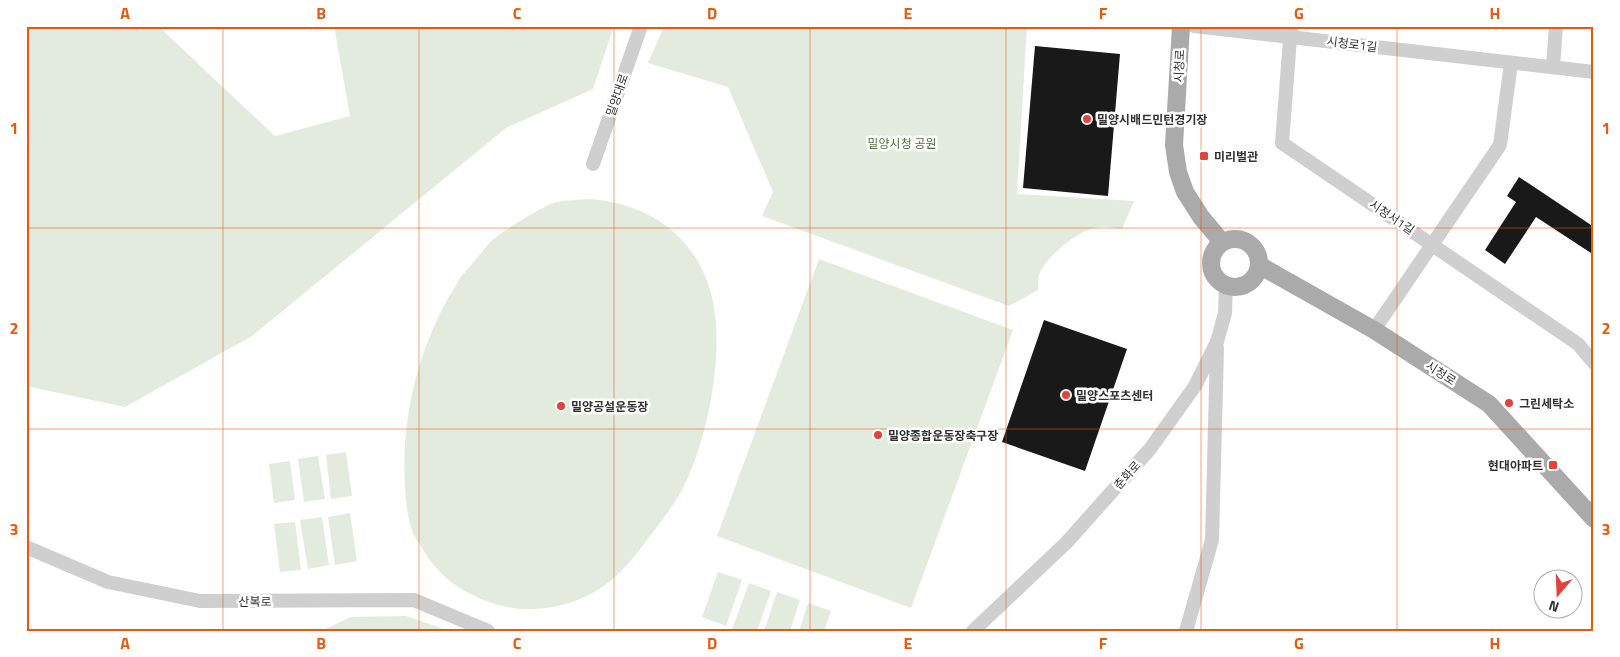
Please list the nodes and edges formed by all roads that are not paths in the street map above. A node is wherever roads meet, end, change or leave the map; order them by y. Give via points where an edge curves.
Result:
1 (641, 26) edge
2 (1181, 26) edge
3 (1194, 26) edge
4 (1556, 26) edge
5 (1290, 32) edge
6 (1511, 63) junction
7 (1553, 67) junction
8 (1594, 72) edge
9 (594, 164) dead end
10 (1222, 242) junction
11 (1433, 245) junction
12 (1259, 264) junction
13 (1226, 285) junction
14 (1374, 330) junction
15 (1217, 342) junction
16 (1594, 363) edge
17 (1594, 519) edge
18 (26, 547) edge
19 (488, 631) edge
20 (972, 631) edge
21 (1186, 631) edge

1 - 9 street, 밀양대로
2 - 10 main road, 시청로 via 1174,145 1178,172 1201,217
3 - 5 street, 시청로1길
4 - 7 street
5 - 6 street, 시청로1길
5 - 11 street, 시청서1길 via 1282,143
6 - 7 street, 시청로1길
6 - 11 street via 1500,145
7 - 8 street, 시청로1길
10 - 12 main road via 1236,239 1250,244
10 - 13 main road via 1212,254 1212,269 1214,276
11 - 14 street
11 - 16 street, 시청서1길 via 1578,344
12 - 13 main road via 1248,283 1233,287
12 - 14 main road, 시청로
13 - 15 street, 춘화로 via 1225,312
14 - 17 main road, 시청로 via 1489,404
15 - 20 street, 춘화로 via 1195,386 1150,449 1067,542
15 - 21 street via 1212,540
18 - 19 street, 산복로 via 108,582 200,601 414,600

